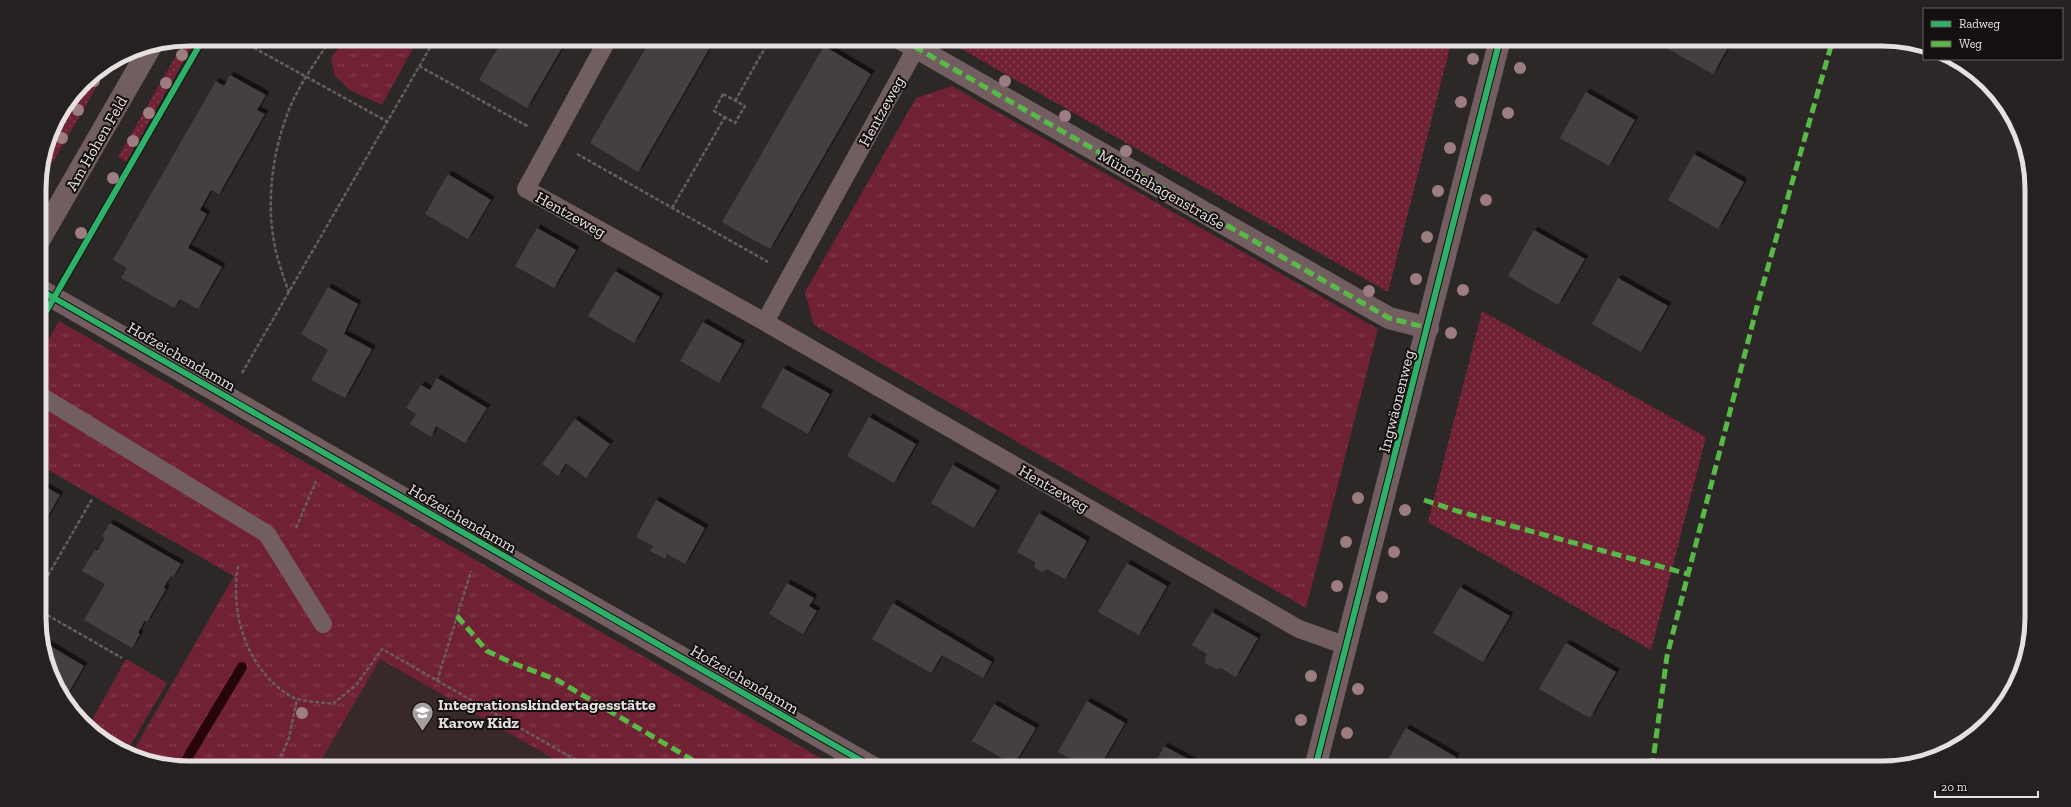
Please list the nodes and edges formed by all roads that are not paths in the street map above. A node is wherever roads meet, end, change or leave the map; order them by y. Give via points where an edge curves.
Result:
1 (604, 46) edge
2 (907, 46) edge
3 (914, 46) edge
4 (1498, 46) edge
5 (147, 53) edge
6 (46, 229) edge
7 (46, 293) edge
8 (765, 322) junction
9 (1428, 328) junction
10 (46, 400) edge
11 (323, 624) dead end
12 (1347, 646) junction
13 (862, 761) edge
14 (1317, 761) edge

1 - 8 lane, Hentzeweg via 526,189
2 - 8 lane, Hentzeweg via 792,276
3 - 9 street, Münchehagenstraße via 1389,318
4 - 9 street, Ingwäonenweg
5 - 6 street, Am Hohen Feld
7 - 13 street, Hofzeichendamm
8 - 12 lane, Hentzeweg via 1299,629
9 - 12 street, Ingwäonenweg
10 - 11 lane via 268,534
12 - 14 street, Ingwäonenweg

